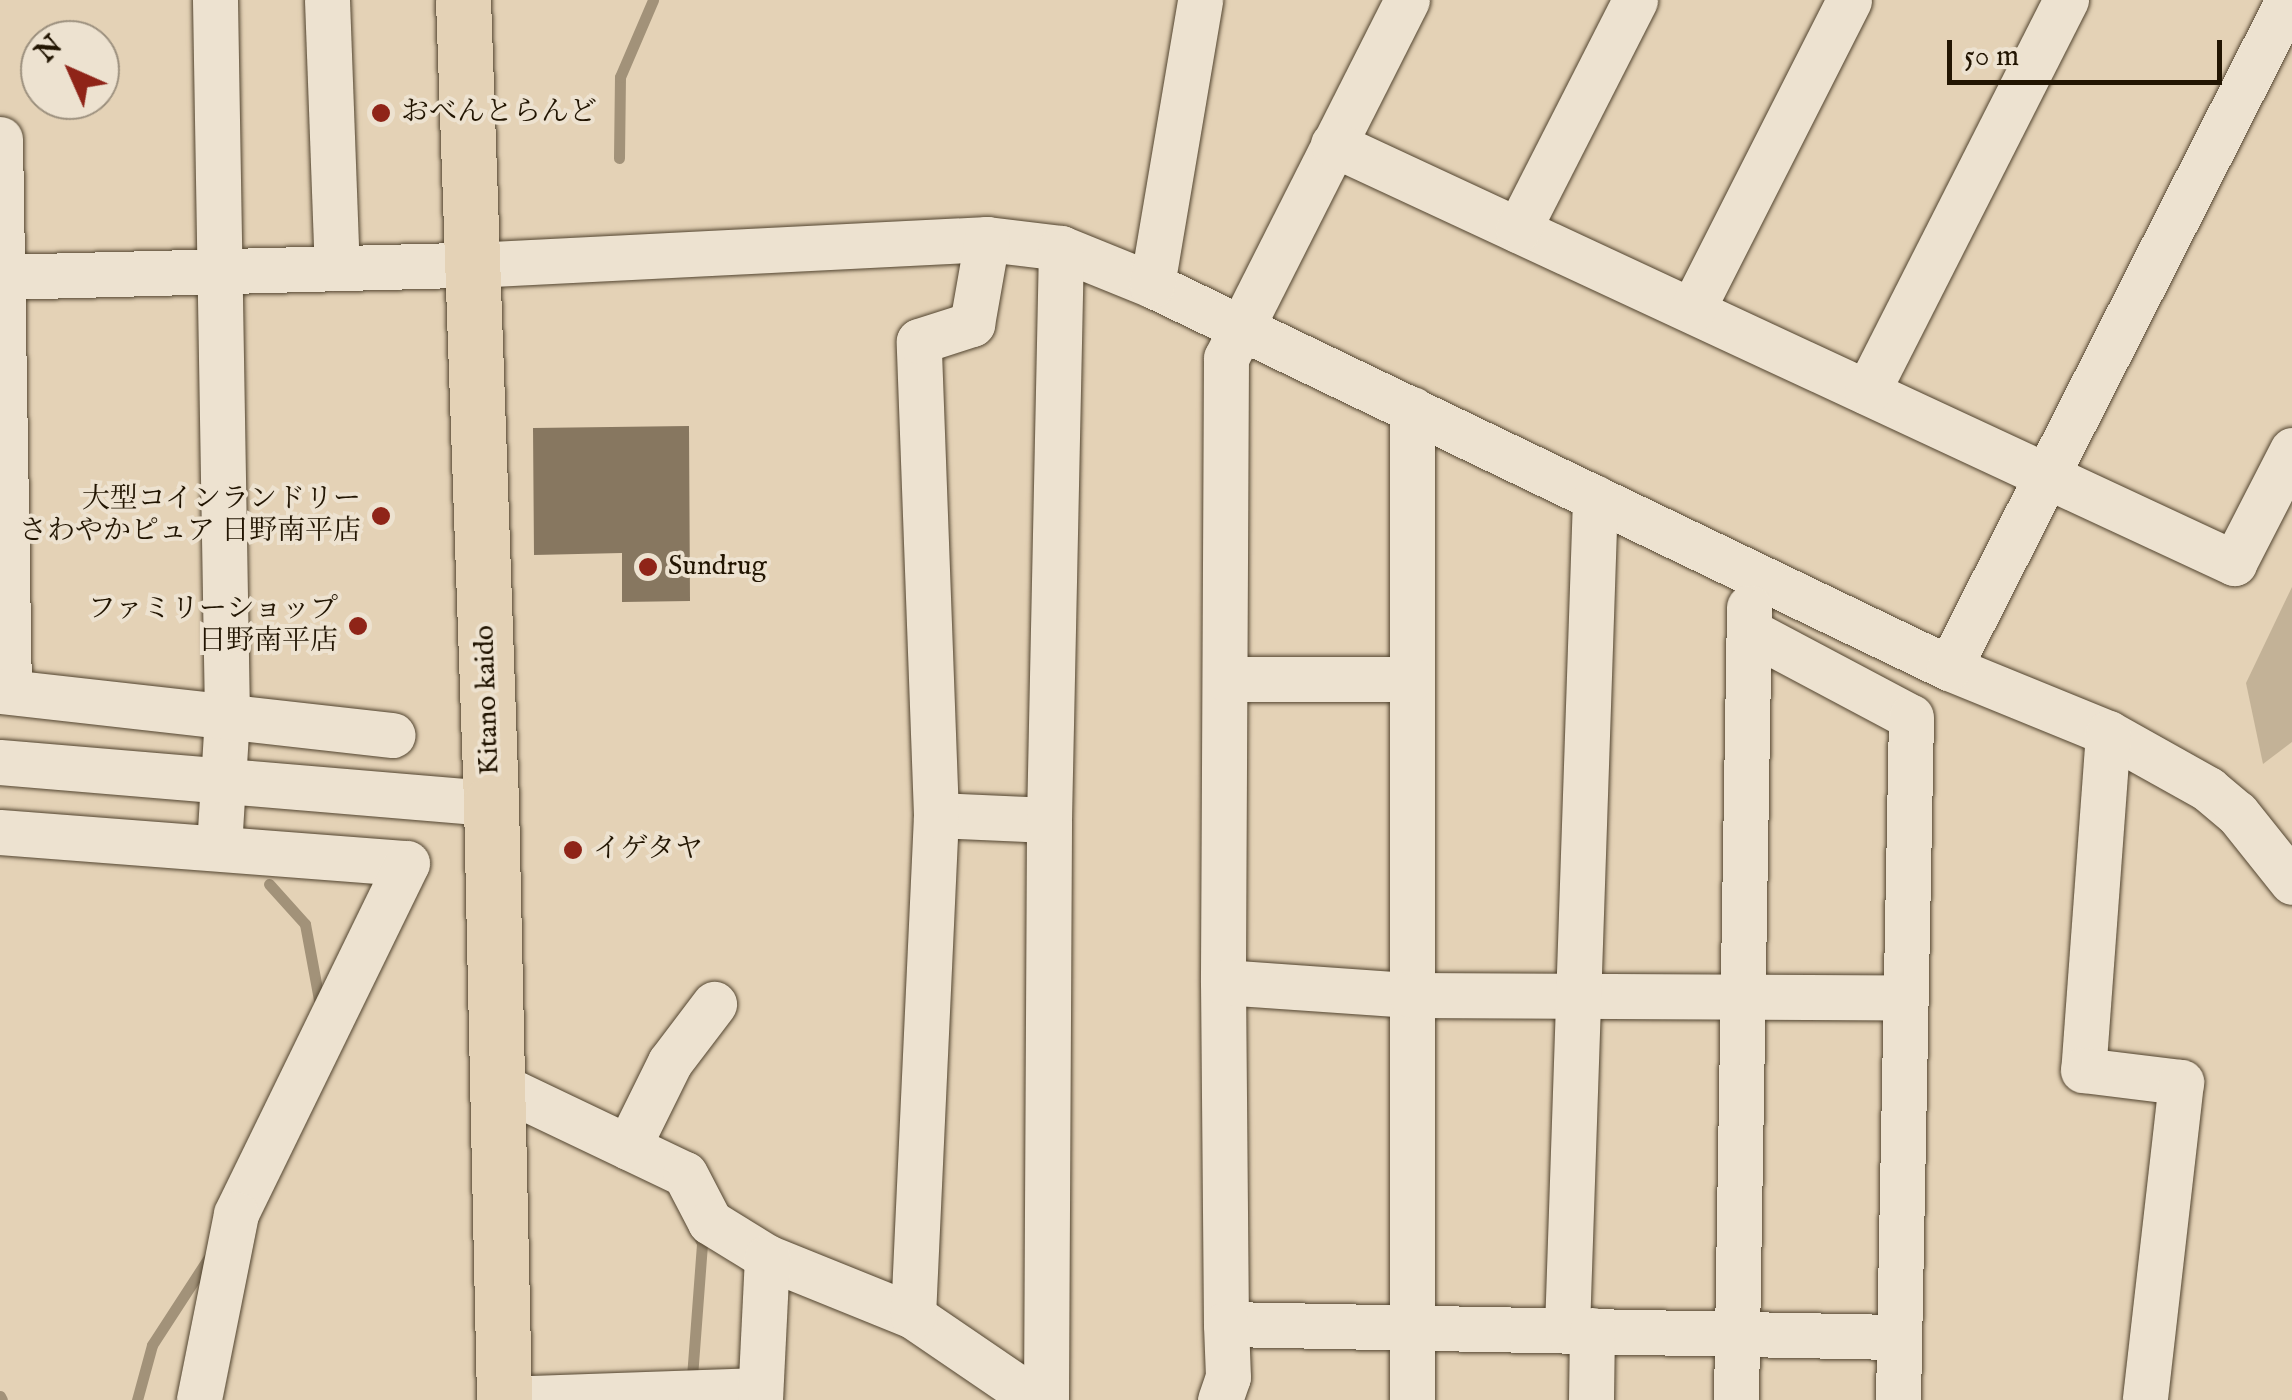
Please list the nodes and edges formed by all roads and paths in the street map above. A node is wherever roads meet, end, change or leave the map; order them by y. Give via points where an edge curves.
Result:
1 (215, 0) edge
2 (327, 0) edge
3 (463, 0) edge
4 (1200, 0) edge
5 (1407, 0) edge
6 (1635, 0) edge
7 (1850, 0) edge
8 (2066, 0) edge
9 (2288, 0) edge
10 (0, 139) edge
11 (1333, 144) junction
12 (1518, 230) junction
13 (986, 239) junction
14 (1061, 248) junction
15 (472, 264) junction
16 (337, 268) junction
17 (220, 272) junction
18 (2, 277) edge
19 (1152, 284) junction
20 (1692, 310) junction
21 (1239, 326) junction
22 (1867, 392) junction
23 (1412, 409) junction
24 (2292, 450) edge
25 (2046, 476) junction
26 (1596, 497) junction
27 (1751, 572) junction
28 (1748, 632) junction
29 (1949, 668) junction
30 (1226, 679) junction
31 (1410, 679) junction
32 (4, 691) edge
33 (227, 716) junction
34 (2108, 733) junction
35 (393, 735) dead end
36 (0, 762) edge
37 (223, 780) junction
38 (491, 804) junction
39 (936, 815) junction
40 (1049, 820) junction
41 (0, 832) edge
42 (219, 848) junction
43 (2292, 882) edge
44 (1223, 982) junction
45 (1411, 995) junction
46 (1580, 996) junction
47 (1744, 997) junction
48 (1906, 998) junction
49 (714, 1004) dead end
50 (496, 1084) junction
51 (628, 1147) junction
52 (768, 1257) junction
53 (912, 1316) junction
54 (1226, 1324) junction
55 (1412, 1325) junction
56 (1580, 1329) junction
57 (1736, 1333) junction
58 (1900, 1337) junction
59 (759, 1395) edge
60 (199, 1400) edge
61 (504, 1400) edge
62 (1036, 1400) edge
63 (1046, 1400) edge
64 (1220, 1400) edge
65 (1412, 1400) edge
66 (1591, 1400) edge
67 (1736, 1400) edge
68 (1898, 1400) edge
69 (2145, 1400) edge

1 - 17 street
2 - 16 street
3 - 15 main road, Kitano kaido
4 - 19 street
5 - 11 street
6 - 12 street
7 - 20 street
8 - 22 street
9 - 25 street
10 - 18 street
11 - 12 street
11 - 21 street
12 - 20 street
13 - 14 street
13 - 15 street
13 - 39 street via 972,324 918,341
14 - 19 street
14 - 40 street
15 - 16 street
15 - 38 main road, Kitano kaido
16 - 17 street
17 - 18 street
17 - 33 street
18 - 32 street
19 - 21 street
20 - 22 street
21 - 23 street
21 - 30 street via 1226,358
22 - 25 street
23 - 26 street
23 - 31 street
24 - 25 street via 2234,563
25 - 29 street
26 - 27 street
26 - 46 street
27 - 28 street
27 - 29 street
28 - 47 street
28 - 48 street via 1911,717
29 - 34 street
30 - 31 street
30 - 44 street
31 - 45 street
32 - 33 street
33 - 35 street
33 - 37 street
34 - 43 street via 2208,789 2237,813
34 - 69 street via 2084,1070 2182,1082
36 - 37 street
37 - 38 street
37 - 42 street
38 - 50 main road, Kitano kaido
39 - 40 street
39 - 53 street
40 - 63 street
41 - 42 street
42 - 60 street via 406,863 236,1214
44 - 45 street
44 - 54 street
45 - 46 street
45 - 55 street
46 - 47 street
46 - 56 street
47 - 48 street
47 - 57 street
48 - 58 street
49 - 51 street via 670,1062
50 - 51 street
50 - 61 main road, Kitano kaido
51 - 52 street via 685,1174 710,1222
52 - 53 street
52 - 59 street
53 - 62 street
54 - 55 street
54 - 64 street via 1228,1377
55 - 56 street
55 - 65 street
56 - 57 street
56 - 66 street
57 - 58 street
57 - 67 street
58 - 68 street
59 - 61 street

